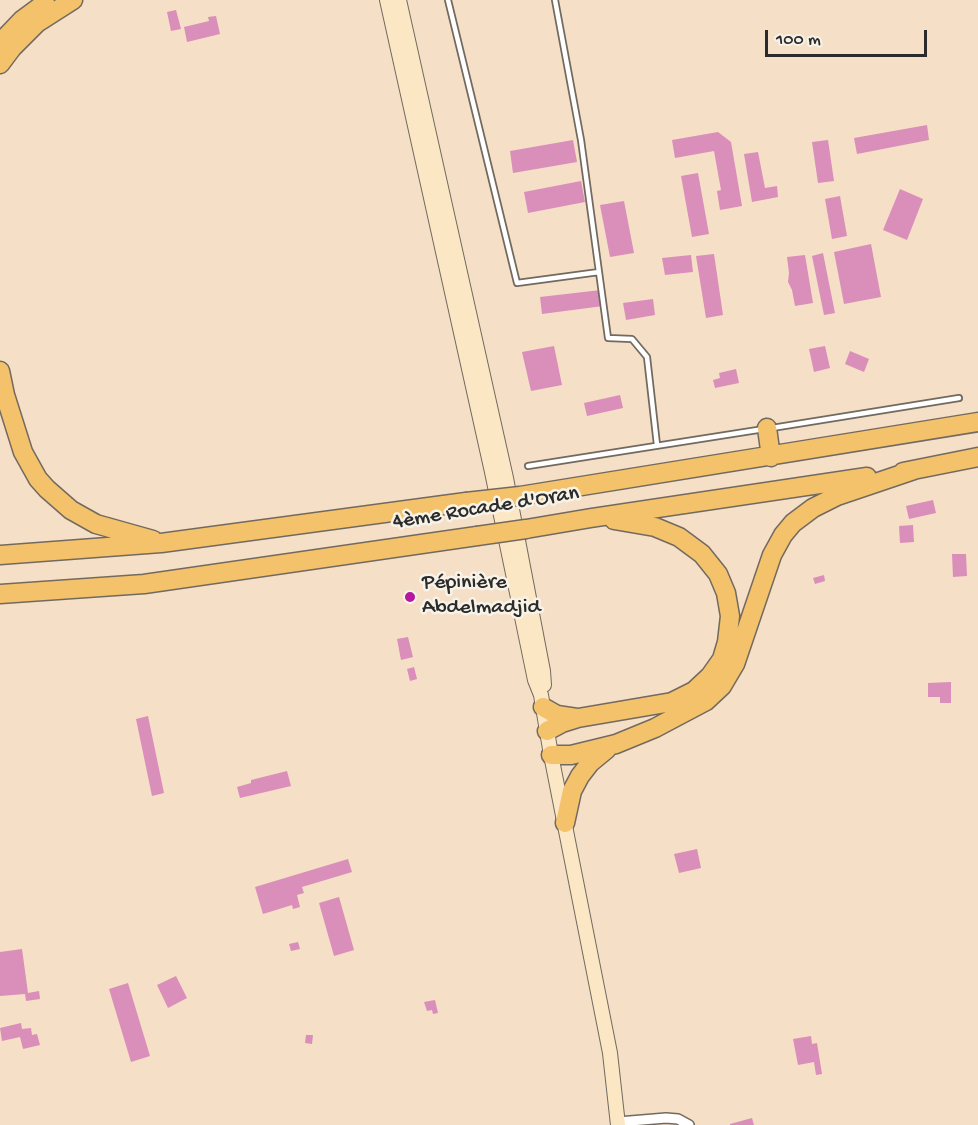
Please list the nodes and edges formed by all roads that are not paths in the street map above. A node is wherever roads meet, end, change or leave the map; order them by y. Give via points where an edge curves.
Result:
1 (49, 0) edge
2 (73, 0) edge
3 (387, 0) edge
4 (399, 0) edge
5 (447, 0) edge
6 (555, 0) edge
7 (0, 43) edge
8 (0, 64) edge
9 (599, 272) junction
10 (0, 370) edge
11 (959, 398) dead end
12 (978, 422) edge
13 (767, 428) junction
14 (657, 445) junction
15 (771, 457) junction
16 (978, 457) edge
17 (528, 466) dead end
18 (914, 470) junction
19 (591, 518) junction
20 (161, 543) junction
21 (0, 555) edge
22 (0, 594) edge
23 (542, 701) junction
24 (578, 718) junction
25 (547, 731) junction
26 (616, 744) junction
27 (551, 755) junction
28 (565, 823) junction
29 (618, 1123) edge
30 (688, 1124) edge

1 - 7 highway
2 - 8 highway via 37,23
3 - 23 main road
4 - 23 main road via 506,478 543,671
5 - 9 lane via 517,283
6 - 9 lane via 581,140
9 - 14 lane via 608,338 632,339 647,357
10 - 20 highway via 23,452 47,489 71,510 96,524
11 - 13 lane
12 - 15 highway, 4ème Rocade d'Oran
13 - 14 lane
13 - 15 highway
14 - 17 lane
15 - 20 highway, 4ème Rocade d'Oran, bridge via 520,496
16 - 18 highway, 4ème Rocade d'Oran
18 - 19 highway, 4ème Rocade d'Oran
18 - 26 highway via 837,496 793,523 772,555 735,664 722,686 694,709
19 - 22 highway, 4ème Rocade d'Oran, bridge via 144,584
19 - 24 highway via 655,527 679,537 702,554 718,574 730,616 722,659 694,691 661,705
20 - 21 highway, 4ème Rocade d'Oran
23 - 24 highway via 557,715
23 - 25 main road
24 - 25 highway
25 - 27 main road
26 - 27 highway via 571,755
26 - 28 highway via 602,752 580,776 572,790
27 - 28 main road
28 - 29 main road via 610,1053
29 - 30 street via 666,1118

